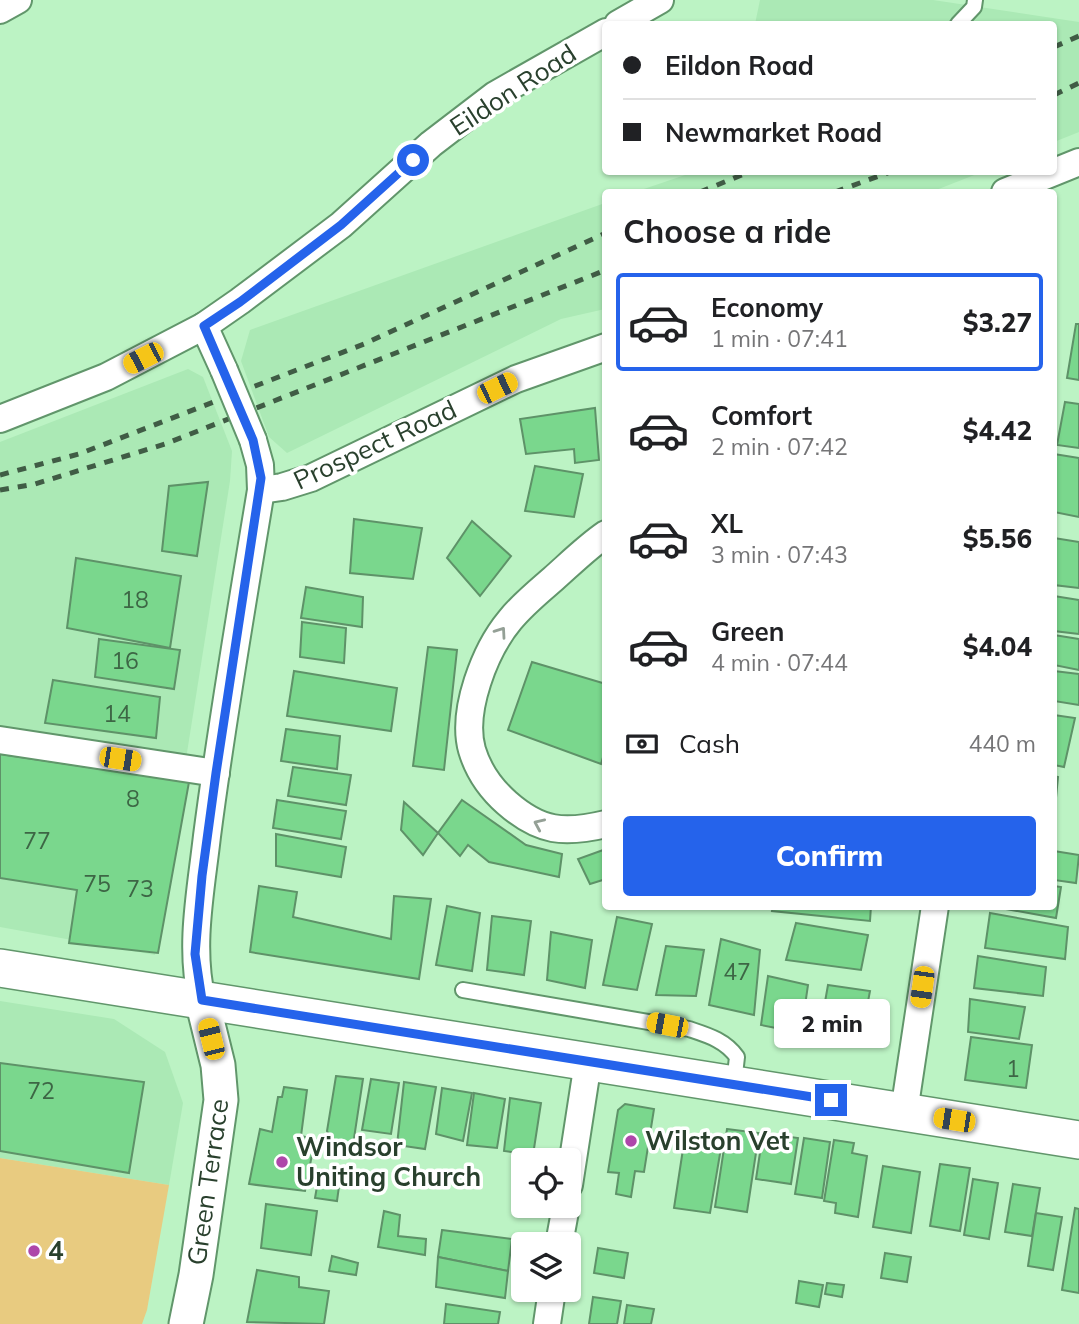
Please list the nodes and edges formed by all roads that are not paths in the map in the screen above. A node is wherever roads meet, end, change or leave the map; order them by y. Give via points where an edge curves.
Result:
1 (18, 0) edge
2 (975, 0) edge
3 (647, 3) edge
4 (0, 10) edge
5 (622, 21) edge
6 (961, 21) edge
7 (602, 34) edge
8 (1079, 162) edge
9 (1057, 174) edge
10 (1055, 175) edge
11 (1031, 188) edge
12 (204, 326) junction
13 (602, 348) edge
14 (0, 419) edge
15 (261, 490) junction
16 (602, 537) edge
17 (0, 740) edge
18 (216, 773) junction
19 (602, 825) edge
20 (934, 910) edge
21 (0, 968) edge
22 (463, 990) dead end
23 (202, 1000) junction
24 (588, 1062) junction
25 (734, 1084) junction
26 (904, 1112) junction
27 (1079, 1140) edge
28 (575, 1148) edge
29 (550, 1302) edge
30 (186, 1324) edge
31 (547, 1324) edge

1 - 4 street
2 - 6 lane
3 - 5 street
7 - 12 street, Eildon Road via 495,95 431,144 341,225
8 - 9 street
10 - 11 street
12 - 14 street, Eildon Road via 106,377
12 - 15 street, bridge via 253,440
13 - 15 street, Prospect Road via 516,379 311,478
15 - 18 street
19 -> 16 street via 552,829 513,809 481,771 470,727 473,699 495,640 536,594
17 - 18 street
18 - 23 street via 195,954
20 - 26 street
21 - 23 main road
22 - 25 lane via 709,1036 724,1043 737,1058
23 - 24 main road
23 - 30 street, Green Terrace via 218,1065 221,1100
24 - 25 main road
24 - 28 street
25 - 26 main road
26 - 27 main road
29 - 31 street

